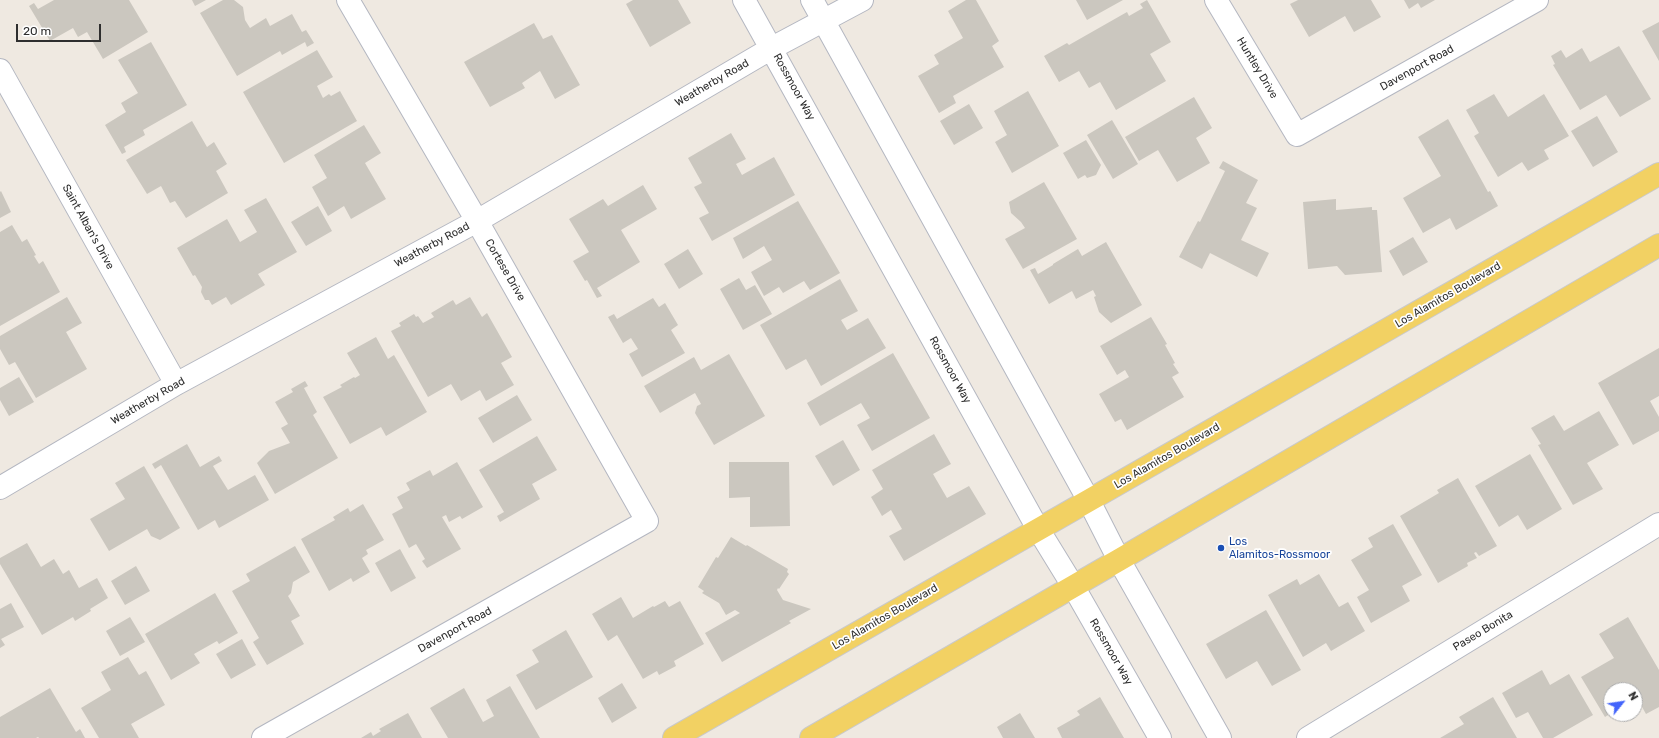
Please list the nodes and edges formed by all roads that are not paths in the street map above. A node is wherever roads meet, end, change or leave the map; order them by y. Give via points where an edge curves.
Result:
1 (348, 0) edge
2 (744, 0) edge
3 (812, 0) edge
4 (862, 0) edge
5 (1216, 0) edge
6 (1537, 0) edge
7 (824, 21) junction
8 (772, 48) junction
9 (0, 70) edge
10 (1297, 135) joint
11 (1659, 174) edge
12 (477, 221) junction
13 (1659, 245) edge
14 (176, 384) junction
15 (0, 488) edge
16 (1089, 501) junction
17 (647, 521) joint
18 (1659, 524) edge
19 (1038, 529) junction
20 (1119, 560) junction
21 (1073, 586) junction
22 (263, 738) edge
23 (674, 738) edge
24 (811, 738) edge
25 (1160, 738) edge
26 (1220, 738) edge
27 (1308, 738) edge

1 - 12 street, Cortese Drive
2 - 8 street, Rossmoor Way
3 - 7 street
4 - 7 street, Weatherby Road
5 - 10 street, Huntley Drive
6 - 10 street, Davenport Road
7 - 8 street, Weatherby Road
7 - 16 street
8 - 12 street, Weatherby Road
8 - 19 street, Rossmoor Way
9 - 14 street, Saint Alban's Drive
11 - 16 main road, Los Alamitos Boulevard
12 - 14 street, Weatherby Road
12 - 17 street, Cortese Drive
13 - 20 main road
14 - 15 street, Weatherby Road
16 - 19 main road, Los Alamitos Boulevard
16 - 20 street
17 - 22 street, Davenport Road
18 - 27 street, Paseo Bonita
19 - 21 street, Rossmoor Way
19 - 23 main road, Los Alamitos Boulevard
20 - 21 main road
20 - 26 street
21 - 24 main road
21 - 25 street, Rossmoor Way

